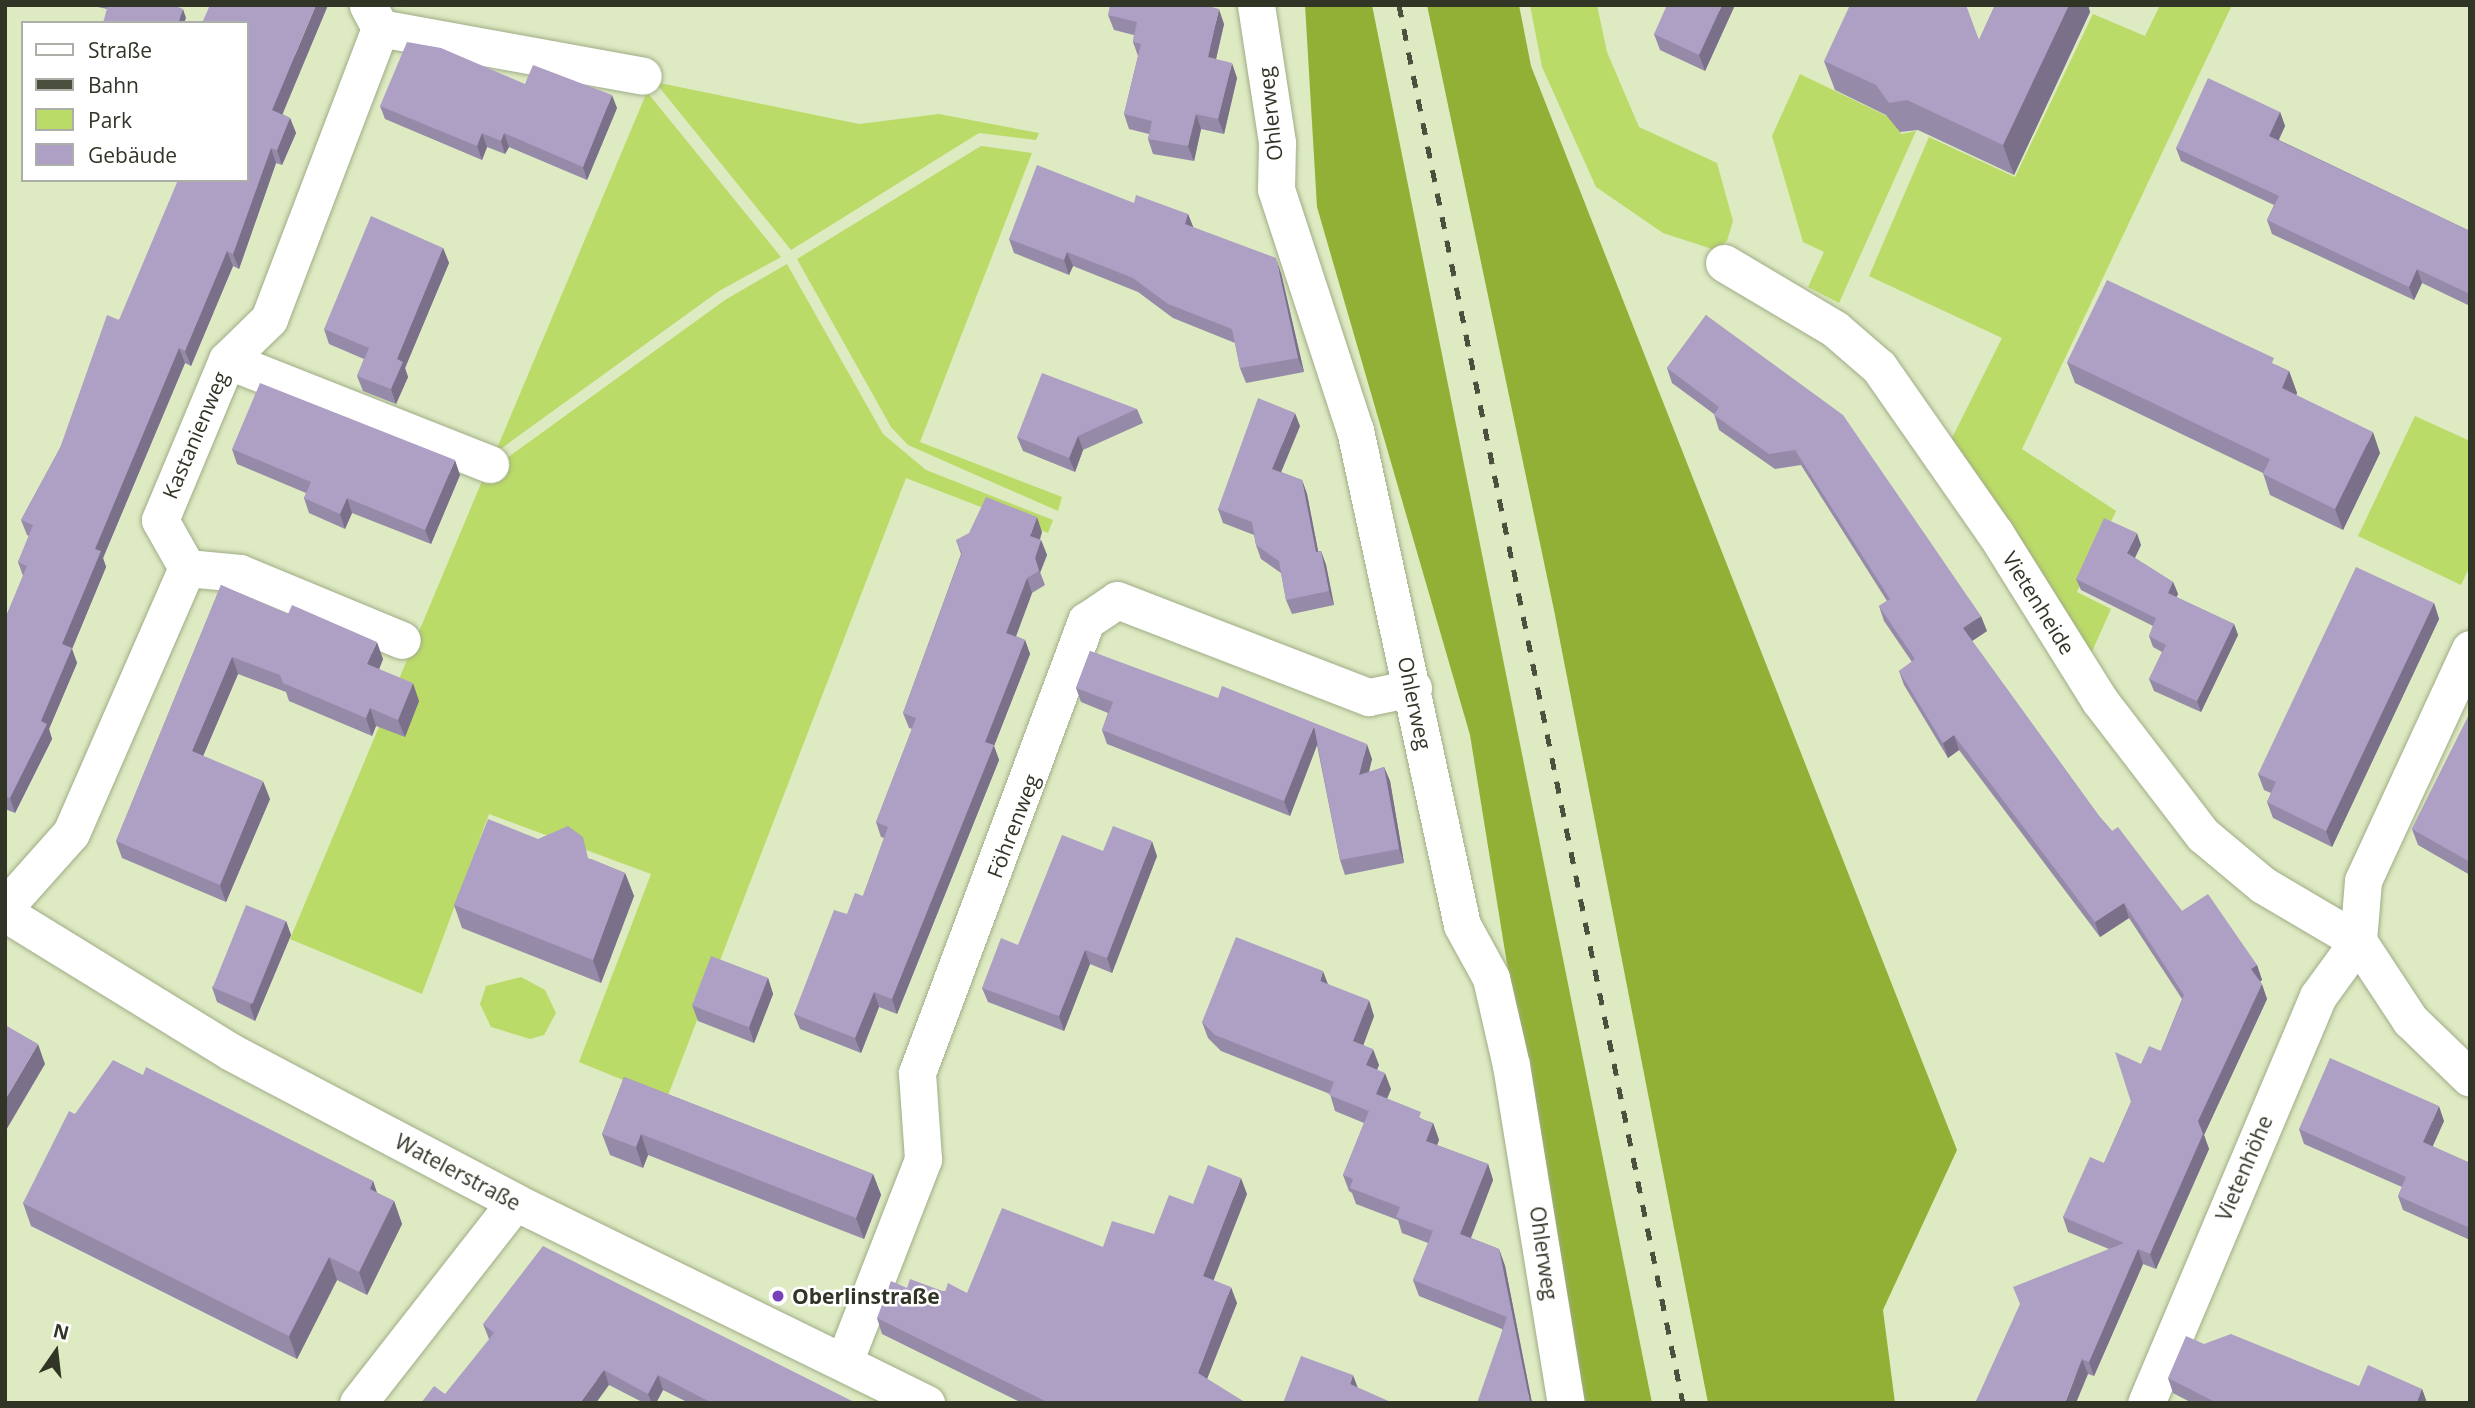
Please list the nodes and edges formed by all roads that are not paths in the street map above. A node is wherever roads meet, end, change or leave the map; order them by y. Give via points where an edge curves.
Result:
1 (1256, 5) edge
2 (374, 17) edge
3 (643, 76) dead end
4 (1724, 263) dead end
5 (227, 360) junction
6 (490, 464) dead end
7 (187, 568) junction
8 (402, 640) dead end
9 (2470, 649) edge
10 (1412, 688) junction
11 (5, 907) edge
12 (5, 913) edge
13 (2358, 941) junction
14 (2470, 1078) edge
15 (515, 1202) junction
16 (844, 1362) junction
17 (358, 1403) edge
18 (926, 1403) edge
19 (1566, 1403) edge
20 (2146, 1403) edge

1 - 10 street, Ohlerweg via 1278,143 1276,189 1355,430
2 - 3 street, Kastanienweg
2 - 5 street, Kastanienweg via 269,319
4 - 13 street, Vietenheide via 1835,330 1879,367 1995,533 2100,701 2203,835 2263,885
5 - 6 street
5 - 7 street, Kastanienweg via 160,520
7 - 8 street via 240,573
7 - 11 street via 71,833
9 - 13 street via 2363,881
10 - 16 street, Föhrenweg via 1369,697 1117,600 1086,621 916,1073 923,1159
10 - 19 street, Ohlerweg via 1462,925 1490,978 1511,1065
12 - 15 street, Watelerstraße via 164,1016
13 - 14 street, Vietenheide via 2410,1020
13 - 20 street, Vietenhöhe via 2318,996
15 - 16 street, Watelerstraße
15 - 17 street
16 - 18 street, Watelerstraße

